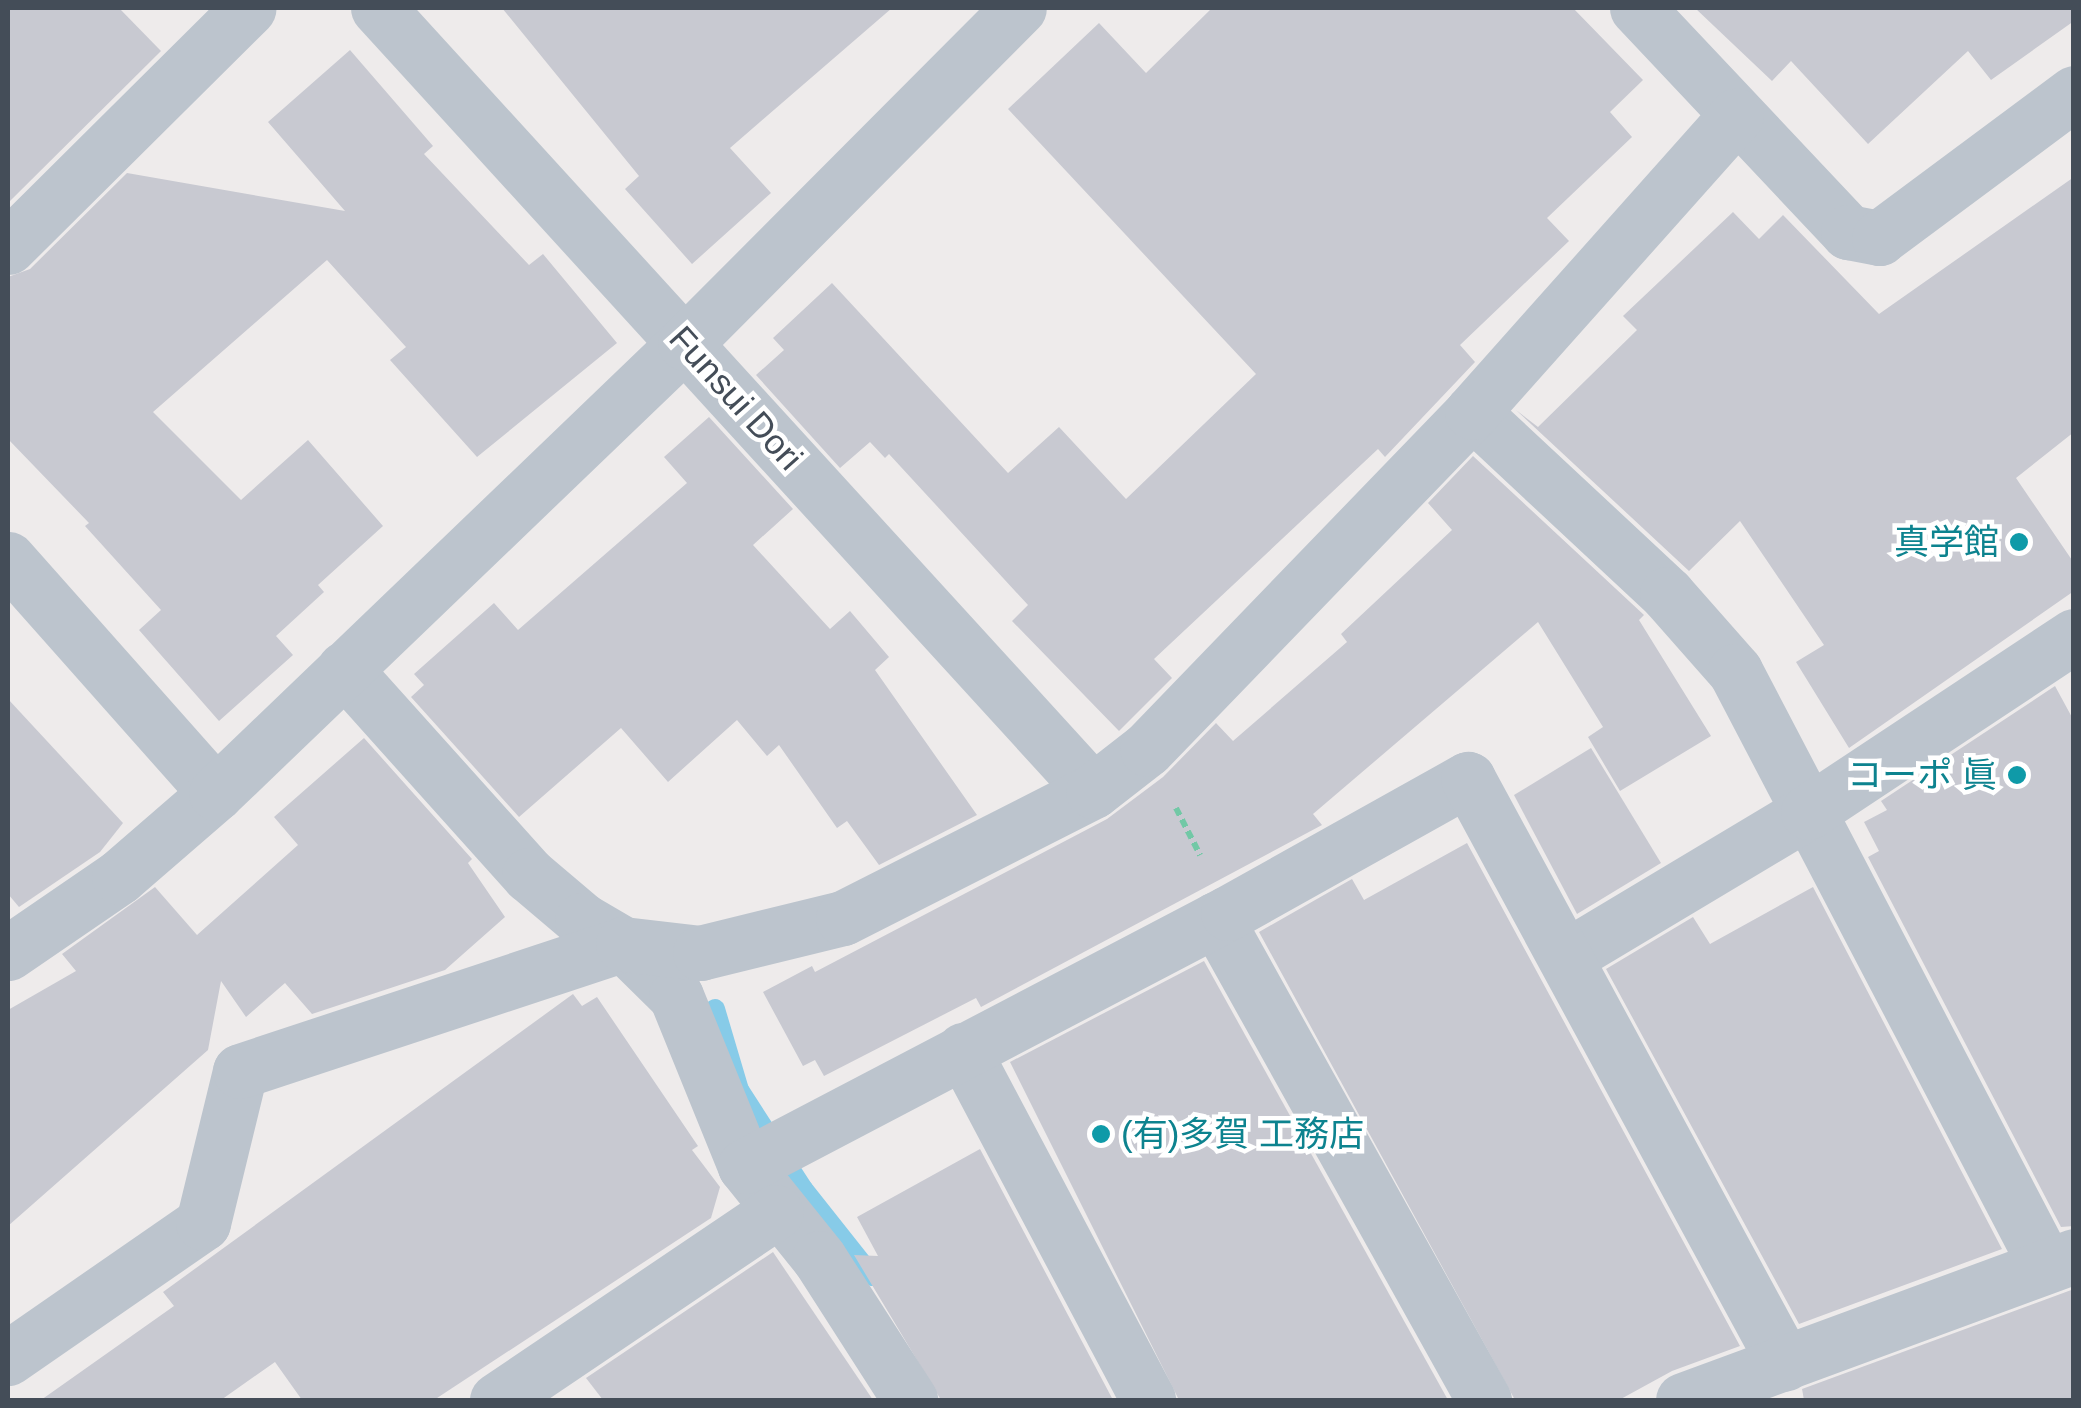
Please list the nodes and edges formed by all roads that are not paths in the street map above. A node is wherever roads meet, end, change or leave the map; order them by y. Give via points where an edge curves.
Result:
1 (248, 8) edge
2 (378, 8) edge
3 (1020, 8) edge
4 (1637, 8) edge
5 (2074, 93) edge
6 (1736, 116) junction
7 (8, 247) edge
8 (685, 342) junction
9 (1472, 412) junction
10 (8, 559) edge
11 (2067, 656) edge
12 (344, 669) junction
13 (1093, 790) junction
14 (216, 793) junction
15 (1808, 812) junction
16 (1222, 916) junction
17 (623, 944) junction
18 (8, 954) edge
19 (1568, 956) junction
20 (963, 1050) junction
21 (745, 1166) junction
22 (776, 1212) junction
23 (2060, 1261) edge
24 (8, 1358) edge
25 (1785, 1364) junction
26 (552, 1385) edge
27 (497, 1400) edge
28 (910, 1400) edge
29 (1148, 1400) edge
30 (1484, 1400) edge
31 (1683, 1400) edge

1 - 7 street
2 - 8 street, Funsui Dori
3 - 8 street
4 - 6 street
5 - 6 street via 1879,238 1848,232
6 - 9 street
8 - 12 street
8 - 13 street, Funsui Dori
9 - 13 street via 1147,749
9 - 15 street via 1714,645 1735,670
10 - 14 street
11 - 15 street
12 - 14 street
12 - 17 street via 529,875
13 - 17 street via 842,918 700,952
14 - 18 street via 119,877
15 - 19 street
15 - 23 street
16 - 19 street via 1468,779
16 - 20 street
16 - 30 street
17 - 21 street via 676,996
17 - 24 street via 240,1071 203,1224
19 - 25 street
20 - 21 street
20 - 29 street
21 - 22 street
22 - 26 street
22 - 28 street via 819,1258
23 - 25 street
25 - 31 street
26 - 27 street

